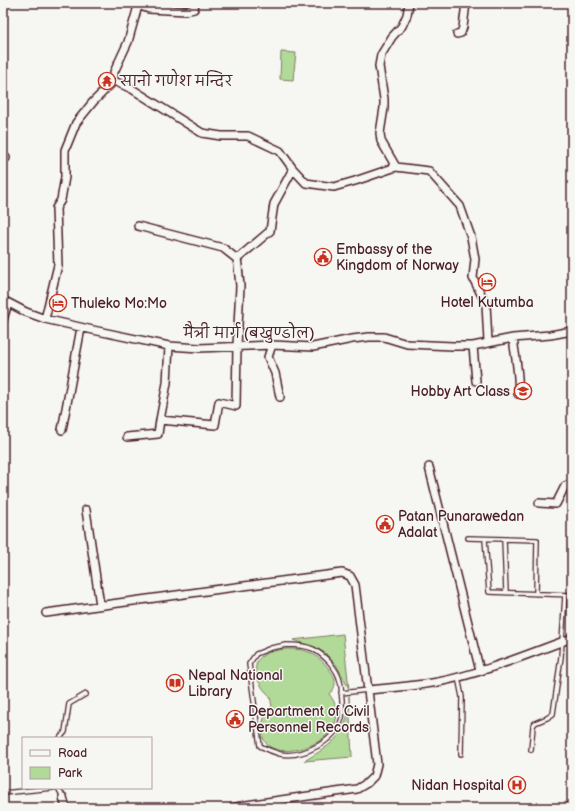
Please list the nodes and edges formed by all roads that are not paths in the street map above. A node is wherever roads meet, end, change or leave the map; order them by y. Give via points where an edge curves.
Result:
1 (195, 3) edge
2 (409, 3) edge
3 (466, 3) edge
4 (135, 4) edge
5 (457, 34) dead end
6 (114, 81) junction
7 (396, 167) junction
8 (293, 170) junction
9 (138, 226) dead end
10 (236, 259) junction
11 (6, 301) edge
12 (45, 319) junction
13 (3, 320) edge
14 (81, 328) junction
15 (572, 331) edge
16 (513, 338) junction
17 (488, 342) junction
18 (272, 345) junction
19 (169, 346) junction
20 (236, 346) junction
21 (472, 346) junction
22 (476, 381) dead end
23 (518, 394) dead end
24 (280, 397) dead end
25 (160, 420) junction
26 (62, 430) dead end
27 (127, 437) dead end
28 (429, 467) dead end
29 (572, 483) edge
30 (539, 503) dead end
31 (86, 510) dead end
32 (468, 538) dead end
33 (485, 539) junction
34 (504, 539) junction
35 (506, 592) junction
36 (536, 594) junction
37 (565, 595) junction
38 (572, 596) edge
39 (100, 606) junction
40 (46, 613) dead end
41 (572, 638) edge
42 (562, 642) junction
43 (480, 671) junction
44 (458, 677) junction
45 (368, 690) junction
46 (341, 693) junction
47 (86, 694) dead end
48 (61, 737) edge
49 (531, 750) dead end
50 (461, 754) dead end
51 (43, 789) edge
52 (59, 789) edge
53 (3, 793) edge
54 (63, 797) joint
55 (66, 808) edge
56 (232, 808) edge

1 - 4 street via 194,9 186,11 149,9
2 - 7 street via 402,26 381,55 379,66 384,99 381,141
3 - 5 street via 463,27 461,33
4 - 6 street via 128,42 114,72
6 - 8 street via 132,89 202,133 248,136 280,152
6 - 12 street via 76,123 65,150 61,200 56,208 58,265
7 - 8 street via 334,187 306,182
7 - 17 street via 429,172 460,206 473,244 473,278 486,304
8 - 10 street via 274,204 270,231
9 - 10 street via 222,248
10 - 20 street via 240,286
11 - 12 street, मैत्री मार्ग (बखुण्डोल)
11 - 13 street
12 - 14 street, मैत्री मार्ग (बखुण्डोल)
14 - 19 street, मैत्री मार्ग (बखुण्डोल)
14 - 26 street
15 - 16 street, मैत्री मार्ग (बखुण्डोल)
16 - 17 street, मैत्री मार्ग (बखुण्डोल)
16 - 23 street
17 - 21 street, मैत्री मार्ग (बखुण्डोल)
18 - 20 street, मैत्री मार्ग (बखुण्डोल)
18 - 21 street, मैत्री मार्ग (बखुण्डोल) via 313,347 352,339 384,337 407,344
18 - 24 street via 268,357 275,373
19 - 20 street, मैत्री मार्ग (बखुण्डोल)
19 - 25 street via 167,383
20 - 25 street via 236,406 219,402 215,425
21 - 22 street
25 - 27 street via 158,434
28 - 43 street
29 - 30 street via 565,486 556,504
31 - 39 street
32 - 33 lane
33 - 34 lane
33 - 35 lane via 489,592
34 - 35 lane
34 - 36 lane via 537,540
35 - 36 lane
36 - 37 lane
37 - 38 lane
37 - 42 lane
39 - 40 street
39 - 45 street via 342,573 350,576 355,585
41 - 42 street
42 - 43 street
42 - 49 lane via 553,714 533,726
43 - 44 street
44 - 45 street via 419,685
44 - 50 lane via 462,697
45 - 46 lane
45 - 56 street via 377,764 374,776 367,783 357,789
46 - 46 lane via 336,672 322,655 312,649 286,645 256,654 249,664 260,746 280,754 292,754 322,744 330,737 342,718
47 - 48 lane via 69,704 65,732
51 - 53 lane
52 - 54 lane
54 - 55 street

